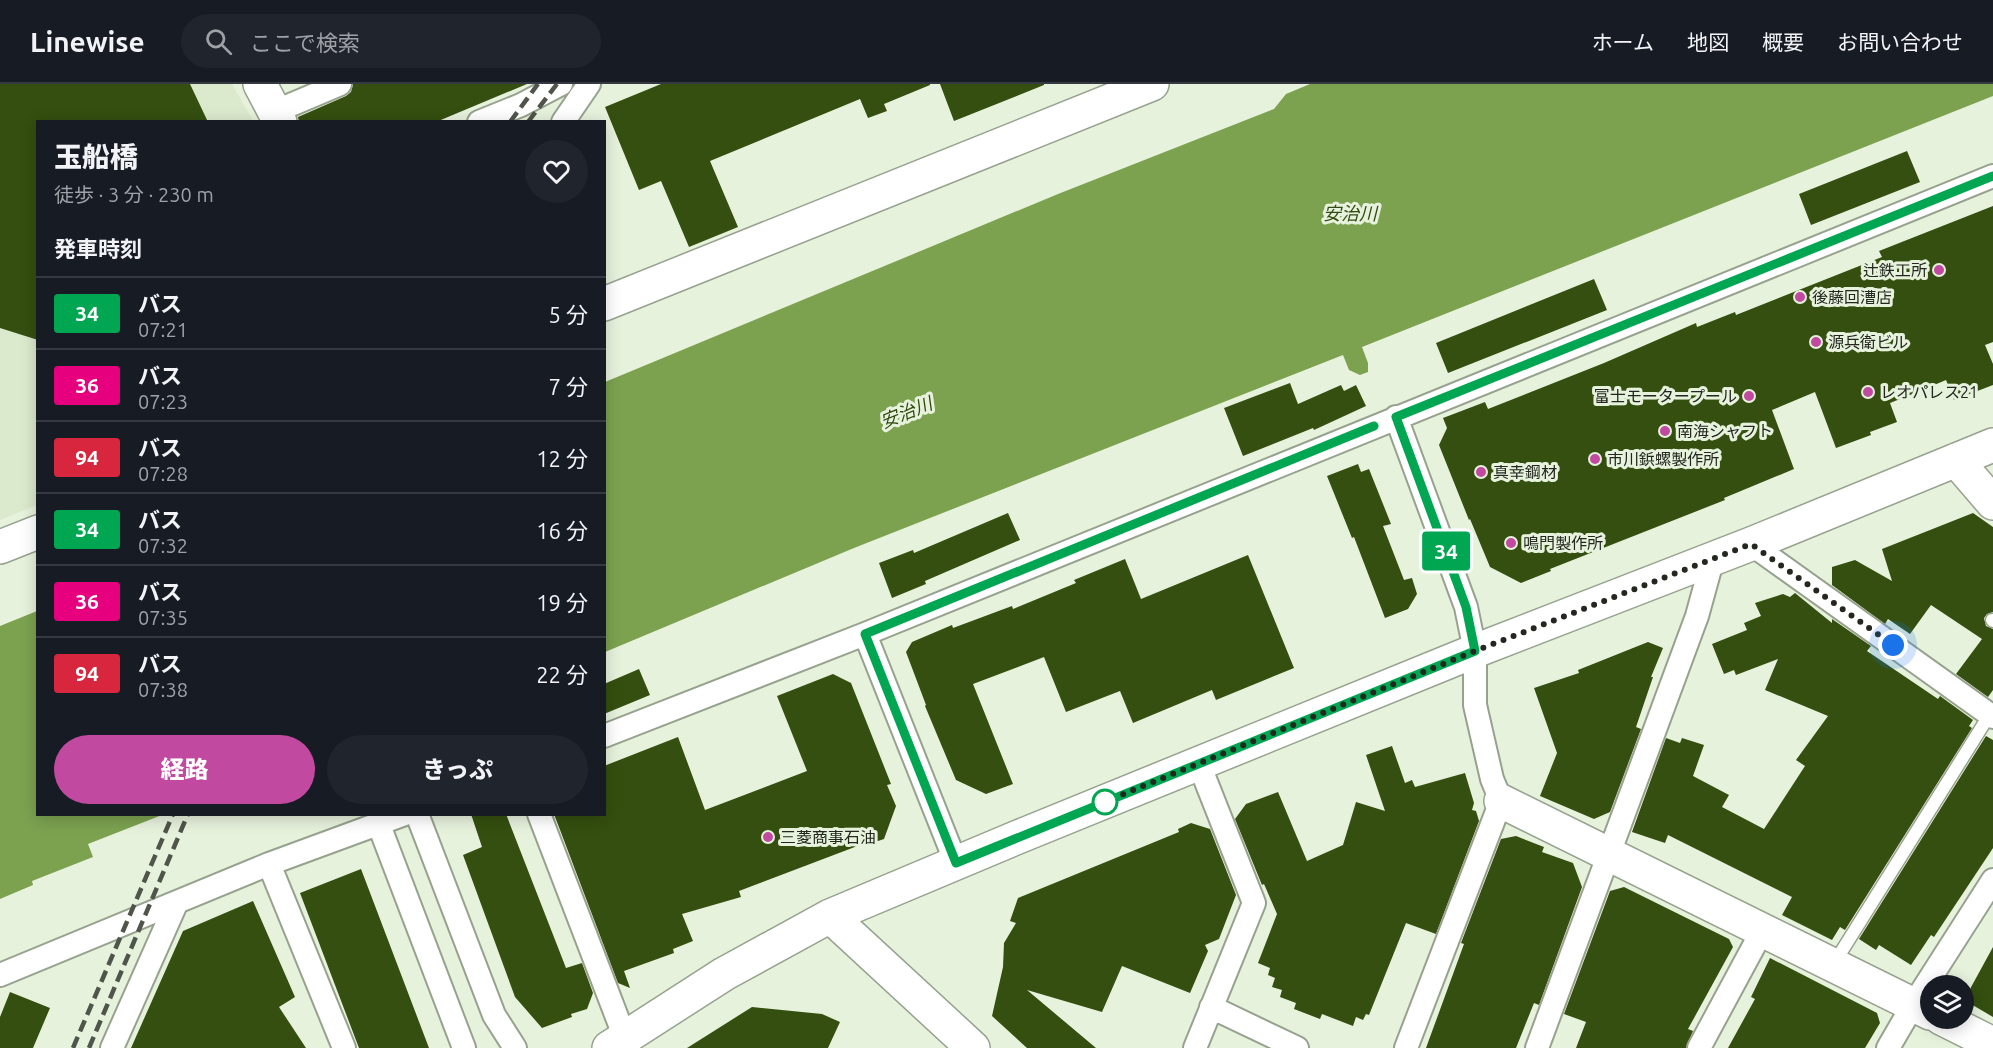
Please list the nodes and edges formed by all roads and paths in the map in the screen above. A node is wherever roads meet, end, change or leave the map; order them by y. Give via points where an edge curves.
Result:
1 (340, 84) edge
2 (561, 84) edge
3 (590, 84) edge
4 (1152, 84) edge
5 (271, 106) edge
6 (485, 120) edge
7 (564, 120) edge
8 (1993, 176) edge
9 (606, 303) edge
10 (1396, 417) junction
11 (1993, 445) edge
12 (1956, 460) junction
13 (1993, 503) edge
14 (36, 533) edge
15 (1751, 544) junction
16 (0, 547) edge
17 (1713, 558) junction
18 (865, 634) junction
19 (1475, 651) junction
20 (1991, 716) edge
21 (606, 735) edge
22 (1199, 764) junction
23 (1501, 801) junction
24 (400, 816) edge
25 (418, 816) edge
26 (540, 816) edge
27 (379, 825) junction
28 (1608, 855) junction
29 (956, 863) junction
30 (269, 864) junction
31 (1993, 880) edge
32 (176, 904) junction
33 (830, 916) junction
34 (1762, 931) junction
35 (1833, 966) junction
36 (4, 973) edge
37 (1946, 975) edge
38 (0, 993) edge
39 (1212, 1007) junction
40 (1920, 1008) edge
41 (1920, 1019) edge
42 (1963, 1029) edge
43 (617, 1043) edge
44 (1993, 1044) edge
45 (112, 1048) edge
46 (344, 1048) edge
47 (464, 1048) edge
48 (515, 1048) edge
49 (973, 1048) edge
50 (1195, 1048) edge
51 (1298, 1048) edge
52 (1406, 1048) edge
53 (1537, 1048) edge
54 (1699, 1048) edge
55 (1888, 1048) edge

1 - 5 street
2 - 6 street
3 - 7 street
4 - 9 street
8 - 10 street
10 - 18 street
10 - 19 street via 1466,607
11 - 12 street
12 - 13 street
12 - 15 street
14 - 16 street
15 - 17 street
15 - 20 street
17 - 19 street
17 - 28 street via 1697,616
18 - 21 street
18 - 29 street
19 - 22 street
19 - 23 street via 1475,705
20 - 35 lane
22 - 29 street
22 - 39 street via 1254,903
23 - 28 street
23 - 52 street
24 - 27 street
25 - 48 street via 494,1015
26 - 43 street
27 - 30 street
27 - 47 street
28 - 34 street
28 - 53 street
29 - 33 street
30 - 32 street
30 - 46 street
31 - 37 street
32 - 36 street
32 - 45 street
33 - 43 street via 724,974
33 - 49 street
34 - 35 street
34 - 54 street
35 - 40 street
36 - 38 street
39 - 50 street
39 - 51 street
41 - 55 street
42 - 44 street

